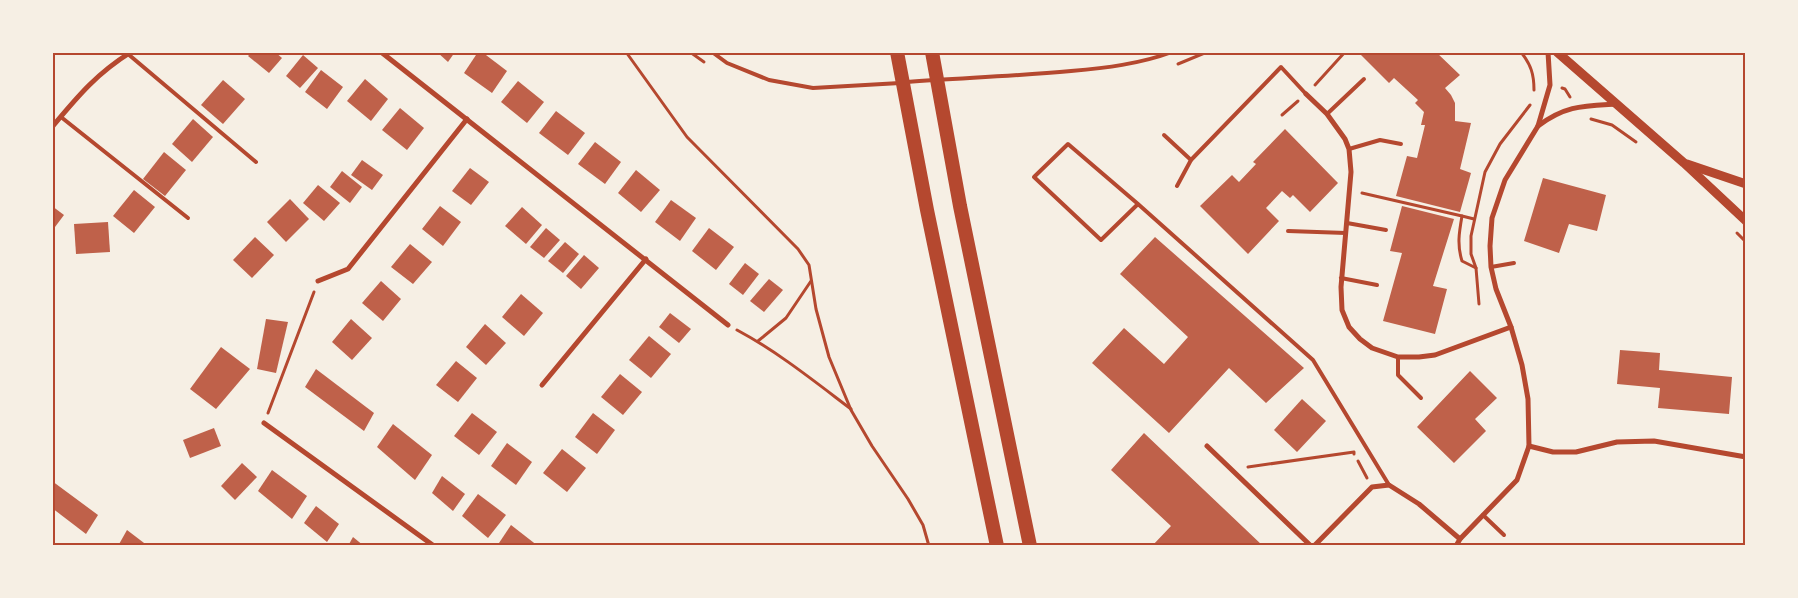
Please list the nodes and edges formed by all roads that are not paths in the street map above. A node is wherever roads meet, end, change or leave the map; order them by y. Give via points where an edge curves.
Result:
1 (381, 52) edge
2 (712, 52) edge
3 (897, 52) edge
4 (932, 52) edge
5 (1172, 52) edge
6 (1548, 52) edge
7 (1557, 52) edge
8 (130, 53) edge
9 (1364, 79) dead end
10 (1306, 94) joint
11 (1617, 104) junction
12 (1327, 114) junction
13 (61, 117) junction
14 (467, 119) junction
15 (1538, 126) junction
16 (52, 127) edge
17 (1164, 135) dead end
18 (1401, 144) dead end
19 (1349, 149) junction
20 (1191, 160) junction
21 (256, 162) dead end
22 (1684, 163) junction
23 (1746, 184) edge
24 (1178, 186) dead end
25 (1138, 204) junction
26 (188, 218) dead end
27 (1746, 221) edge
28 (1347, 223) junction
29 (1386, 230) dead end
30 (1288, 231) dead end
31 (1346, 233) junction
32 (646, 259) junction
33 (1514, 263) dead end
34 (1491, 267) junction
35 (1341, 278) junction
36 (318, 281) road end
37 (1377, 285) dead end
38 (728, 325) road end
39 (1511, 327) junction
40 (1398, 357) junction
41 (542, 385) dead end
42 (1421, 398) dead end
43 (264, 423) road end
44 (1207, 446) dead end
45 (1529, 446) junction
46 (1746, 457) edge
47 (1389, 485) junction
48 (1483, 515) junction
49 (1504, 535) dead end
50 (1460, 539) junction
51 (434, 546) edge
52 (997, 546) edge
53 (1030, 546) edge
54 (1313, 546) edge
55 (1456, 546) edge

1 - 14 street
2 - 5 lane via 727,63 769,80 813,88 1105,68
3 - 52 highway
4 - 53 highway via 960,206
6 - 15 street via 1550,85
7 - 11 street
8 - 13 street via 86,87
8 - 21 lane
9 - 12 lane
10 - 12 street
10 - 20 lane via 1281,68
11 - 15 street via 1575,107 1555,114
11 - 22 street
12 - 19 street
13 - 16 street
13 - 26 lane
14 - 32 street
14 - 36 street via 348,269
15 - 34 street via 1505,180 1492,218
17 - 20 lane
18 - 19 lane via 1380,140
19 - 28 street via 1351,172
20 - 24 lane
22 - 23 street
22 - 27 street
25 - 25 lane via 1101,240 1034,177 1068,144
25 - 47 lane via 1313,360
28 - 29 lane
28 - 31 street
30 - 31 lane
31 - 35 street
32 - 38 street
32 - 41 street
33 - 34 lane
34 - 39 street
35 - 37 lane
35 - 40 street via 1342,310 1350,327 1372,348
39 - 40 street via 1435,355
39 - 45 street via 1528,399
40 - 42 lane via 1398,375
43 - 51 street
44 - 54 street
45 - 46 street via 1553,452 1576,452 1617,442 1654,441
45 - 48 street via 1517,480
47 - 50 street via 1420,504
47 - 54 street via 1372,487
48 - 49 lane
48 - 50 street
50 - 55 street

